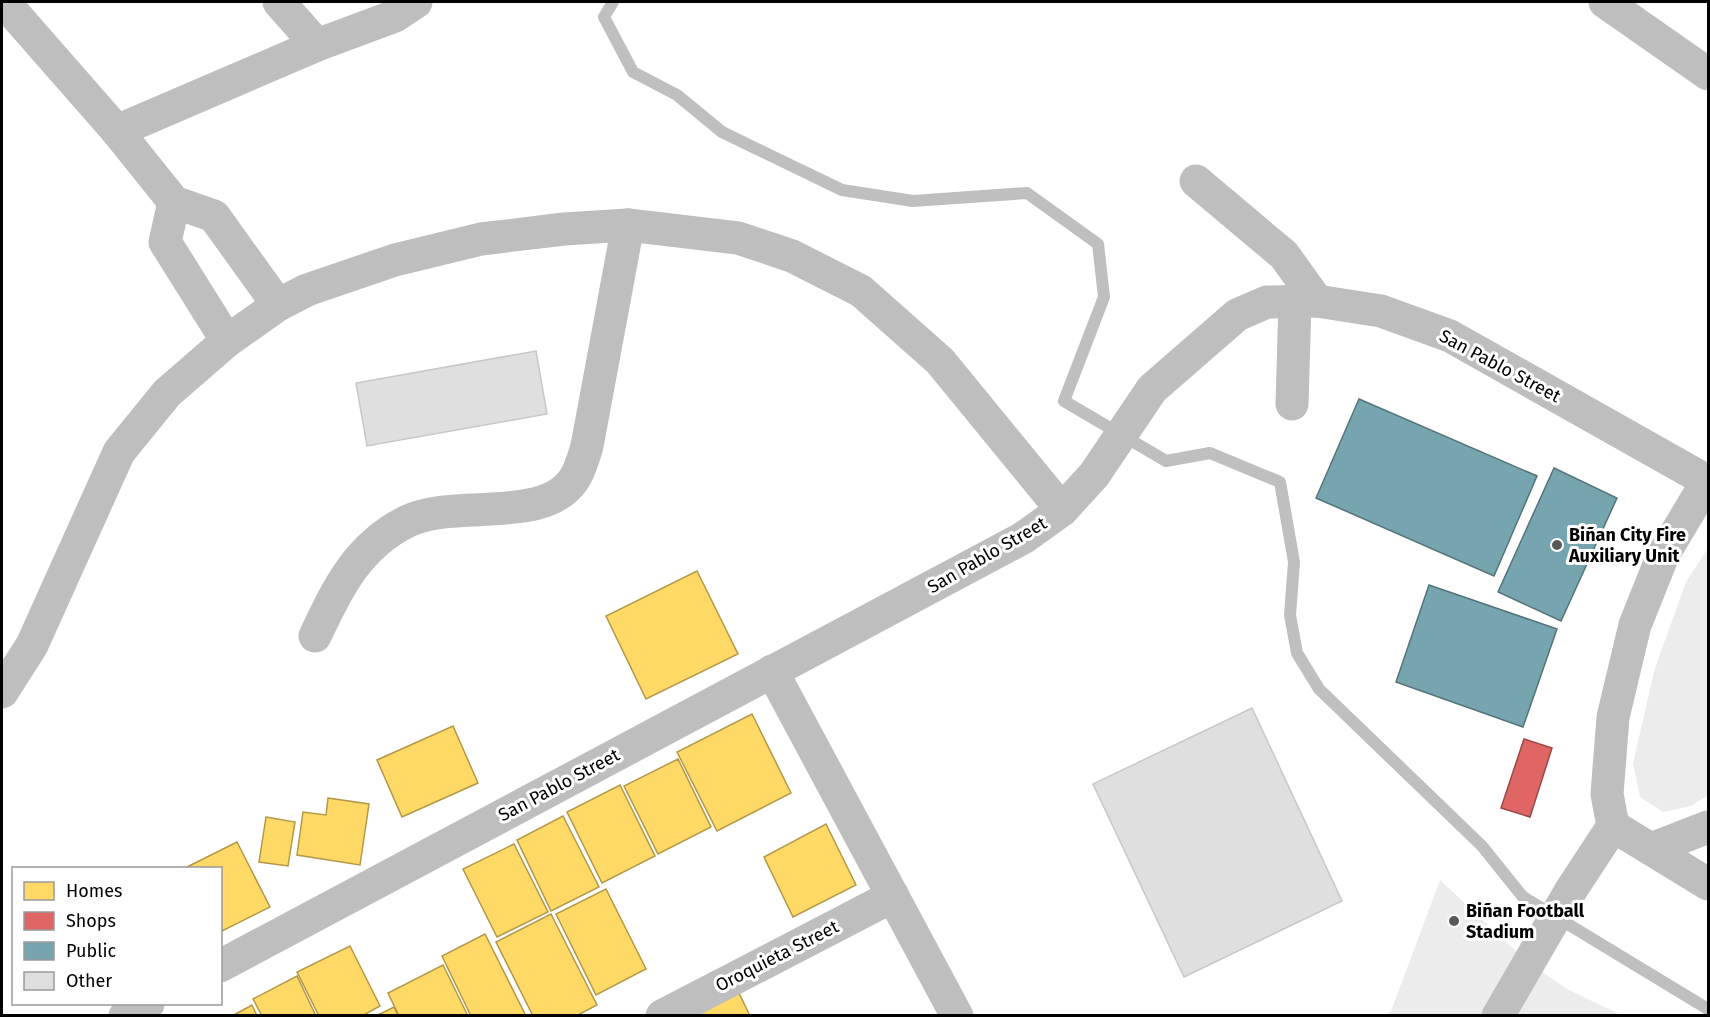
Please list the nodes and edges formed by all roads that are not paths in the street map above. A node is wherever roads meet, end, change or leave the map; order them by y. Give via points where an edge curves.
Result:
1 (4, 2) edge
2 (279, 2) edge
3 (416, 2) edge
4 (1605, 2) edge
5 (316, 45) junction
6 (1708, 74) edge
7 (117, 131) junction
8 (1196, 181) dead end
9 (174, 202) junction
10 (628, 225) junction
11 (1306, 302) junction
12 (278, 305) junction
13 (227, 341) junction
14 (1292, 404) dead end
15 (1708, 480) edge
16 (1062, 510) junction
17 (315, 636) dead end
18 (772, 671) junction
19 (2, 692) edge
20 (1614, 826) junction
21 (1708, 827) edge
22 (1654, 848) junction
23 (1708, 884) edge
24 (893, 896) junction
25 (222, 965) edge
26 (146, 1005) edge
27 (1506, 1013) edge
28 (125, 1016) edge
29 (662, 1016) edge
30 (957, 1016) edge

1 - 7 street
2 - 5 street
3 - 5 street via 395,16
4 - 6 street
5 - 7 street
7 - 9 street
8 - 11 street via 1284,255
9 - 12 street via 214,216
9 - 13 street via 165,242
10 - 12 street via 482,238 395,260 307,290
10 - 16 street via 738,238 792,256 861,291 940,361
10 - 17 street via 587,446 575,477 557,496 535,505 444,510 408,520 357,560 339,583
11 - 14 street
11 - 15 street, San Pablo Street via 1381,311 1450,336
11 - 16 street, San Pablo Street via 1267,302 1236,315 1152,389 1094,475
12 - 13 street
13 - 19 street via 166,393 119,452 32,645
15 - 20 street via 1663,555 1635,625 1613,717 1607,794
16 - 18 street, San Pablo Street via 1023,538
18 - 24 street
18 - 25 street, San Pablo Street
20 - 22 street
20 - 27 street via 1528,962
21 - 22 street
22 - 23 street
24 - 29 street, Oroquieta Street
24 - 30 street
26 - 28 street

